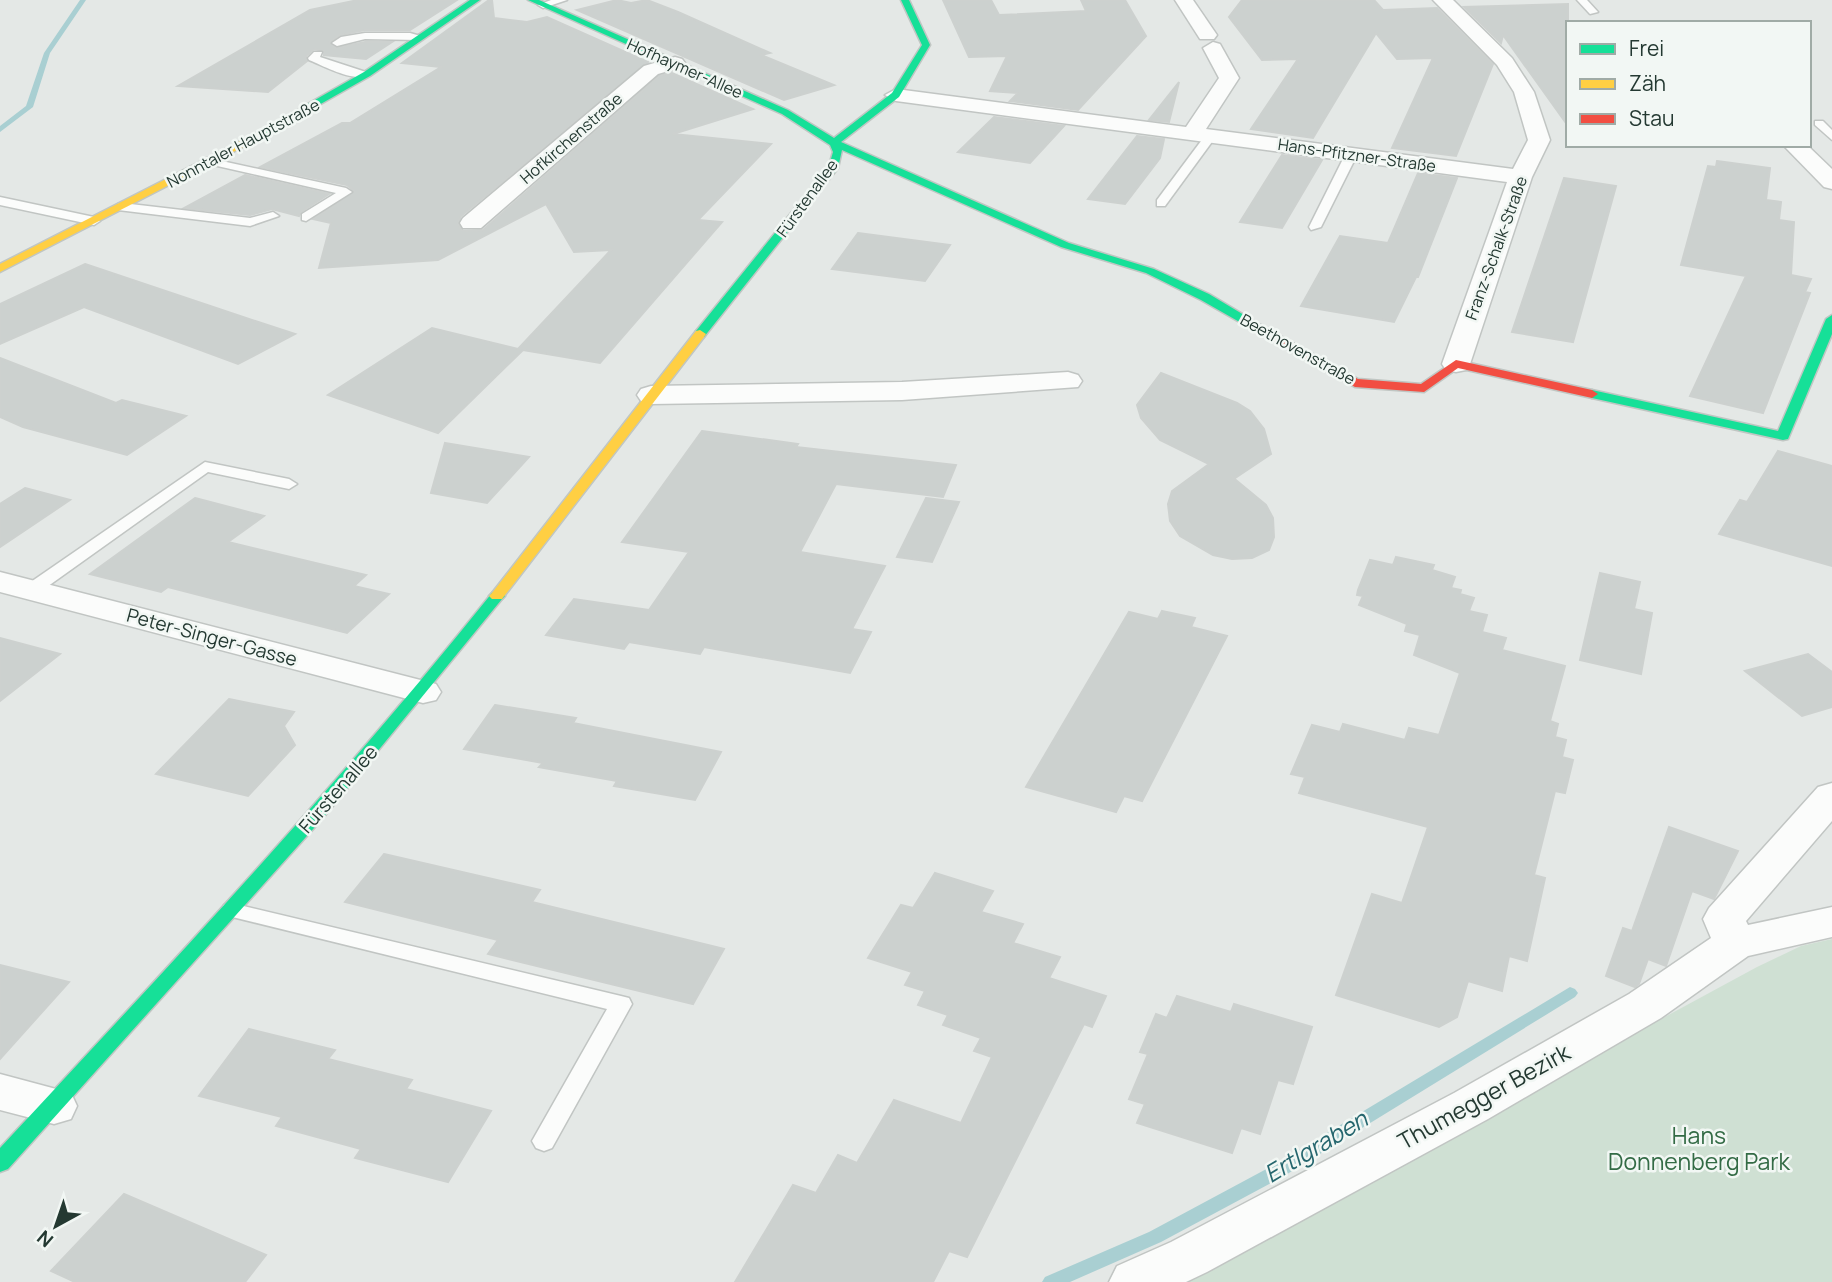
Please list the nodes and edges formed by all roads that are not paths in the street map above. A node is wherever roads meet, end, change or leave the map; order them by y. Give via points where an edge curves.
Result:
1 (476, 0) edge
2 (562, 0) edge
3 (905, 0) edge
4 (1184, 0) edge
5 (1442, 0) edge
6 (1583, 0) edge
7 (537, 2) edge
8 (1593, 12) dead end
9 (370, 37) junction
10 (419, 37) junction
11 (337, 43) dead end
12 (358, 45) dead end
13 (318, 54) dead end
14 (339, 56) dead end
15 (675, 63) junction
16 (327, 64) junction
17 (367, 74) junction
18 (896, 95) junction
19 (1814, 132) edge
20 (1202, 134) junction
21 (1832, 140) edge
22 (834, 143) junction
23 (1796, 147) edge
24 (1352, 153) junction
25 (208, 161) junction
26 (1520, 177) junction
27 (1832, 182) edge
28 (0, 201) edge
29 (1161, 203) dead end
30 (122, 207) junction
31 (272, 216) dead end
32 (306, 217) dead end
33 (94, 221) junction
34 (472, 223) dead end
35 (1315, 227) dead end
36 (0, 269) edge
37 (1832, 319) edge
38 (1456, 364) junction
39 (1068, 382) dead end
40 (651, 396) junction
41 (289, 484) dead end
42 (15, 586) edge
43 (423, 692) junction
44 (1832, 796) edge
45 (231, 910) junction
46 (1832, 922) edge
47 (1735, 943) junction
48 (0, 1091) edge
49 (54, 1105) junction
50 (544, 1141) dead end
51 (0, 1163) edge
52 (1135, 1282) edge

1 - 10 street, Nonntaler Hauptstraße
2 - 7 lane
3 - 18 street, Fürstenallee via 926,45
4 - 20 street via 1229,78
5 - 26 street, Franz-Schalk-Straße via 1505,61 1549,140
6 - 8 lane
7 - 15 street, Hofhaymer-Allee
9 - 10 lane
9 - 11 lane
9 - 12 lane
10 - 17 street, Nonntaler Hauptstraße
13 - 16 lane via 313,58
14 - 16 lane
15 - 22 street, Hofhaymer-Allee via 785,112
15 - 34 street, Hofkirchenstraße via 651,70
16 - 17 lane
17 - 25 street, Nonntaler Hauptstraße
18 - 20 street, Hans-Pfitzner-Straße
18 - 22 street, Fürstenallee
19 - 21 street
20 - 24 street, Hans-Pfitzner-Straße
20 - 29 lane
22 - 38 street, Beethovenstraße via 1065,246 1150,271 1205,297 1355,383 1424,388
22 - 40 street, Fürstenallee via 838,152 834,166
23 - 27 street
24 - 26 street, Hans-Pfitzner-Straße
24 - 35 lane
25 - 30 street, Nonntaler Hauptstraße
25 - 32 lane via 346,192
26 - 38 street, Franz-Schalk-Straße
28 - 33 lane
30 - 31 lane via 250,222
30 - 33 street, Nonntaler Hauptstraße
33 - 36 street, Nonntaler Hauptstraße
37 - 38 street via 1783,436
39 - 40 street
40 - 43 street, Fürstenallee
41 - 42 lane via 205,467
42 - 43 street, Peter-Singer-Gasse
43 - 45 street, Fürstenallee
44 - 47 street via 1724,919
45 - 49 street, Fürstenallee
45 - 50 lane via 621,1004
46 - 47 street, Thumegger Bezirk
47 - 52 street, Thumegger Bezirk via 1645,1006 1471,1106
48 - 49 street
49 - 51 street, Fürstenallee

